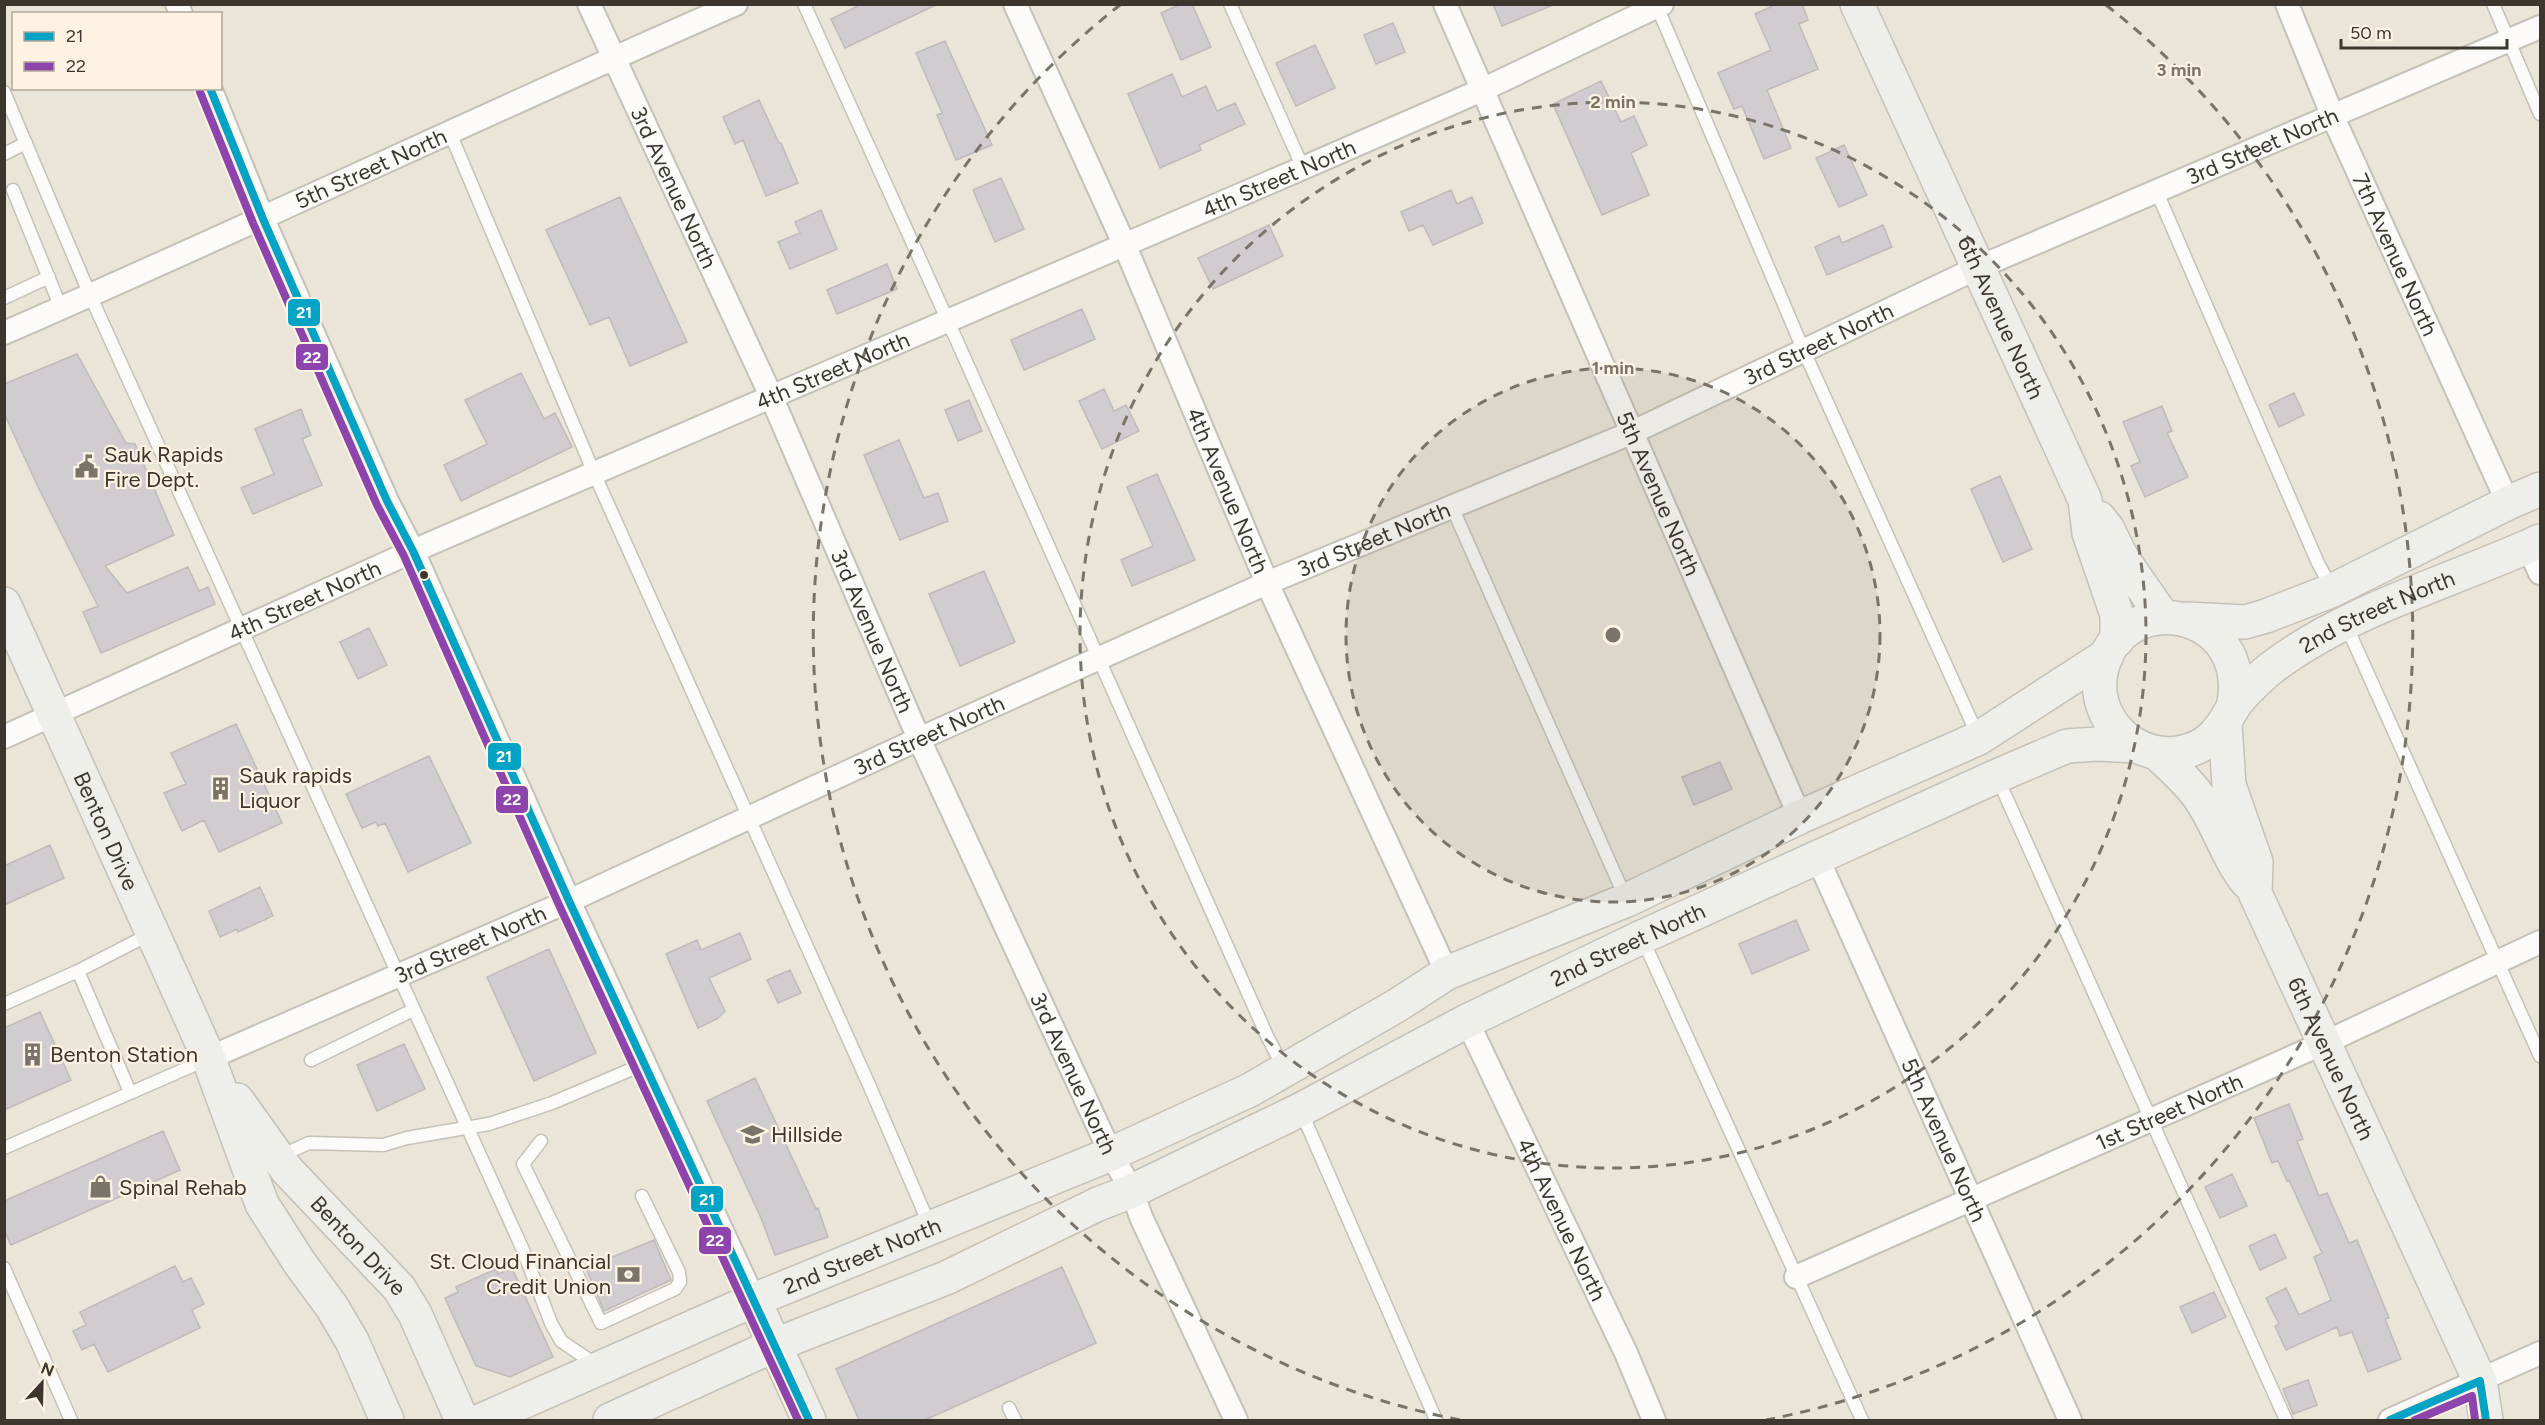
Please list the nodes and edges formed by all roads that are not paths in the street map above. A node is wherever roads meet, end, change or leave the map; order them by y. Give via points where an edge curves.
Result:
1 (589, 4) edge
2 (736, 4) edge
3 (804, 4) edge
4 (1015, 4) edge
5 (1230, 4) edge
6 (1445, 4) edge
7 (1857, 4) edge
8 (2287, 4) edge
9 (2493, 4) edge
10 (1658, 5) edge
11 (2541, 27) edge
12 (2509, 41) junction
13 (613, 58) junction
14 (211, 90) edge
15 (1482, 90) junction
16 (4, 92) edge
17 (2541, 114) edge
18 (2333, 117) junction
19 (450, 133) junction
20 (26, 143) junction
21 (4, 154) edge
22 (1303, 168) junction
23 (13, 190) dead end
24 (2156, 190) junction
25 (263, 219) junction
26 (1125, 246) junction
27 (1977, 267) junction
28 (49, 277) junction
29 (90, 295) junction
30 (4, 298) edge
31 (61, 308) junction
32 (948, 321) junction
33 (4, 333) edge
34 (1803, 349) junction
35 (771, 396) junction
36 (1631, 433) junction
37 (594, 472) junction
38 (2541, 489) edge
39 (2085, 500) junction
40 (2508, 503) junction
41 (1452, 507) junction
42 (413, 551) junction
43 (2536, 554) edge
44 (1268, 583) junction
45 (2333, 590) junction
46 (4, 604) edge
47 (2172, 618) junction
48 (2345, 623) junction
49 (241, 630) junction
50 (2112, 648) junction
51 (1099, 659) junction
52 (55, 715) junction
53 (2229, 716) junction
54 (4, 737) edge
55 (1979, 738) junction
56 (919, 739) junction
57 (2147, 750) junction
58 (1997, 776) junction
59 (1800, 817) junction
60 (749, 818) junction
61 (1818, 859) junction
62 (2255, 893) junction
63 (1627, 900) junction
64 (569, 901) junction
65 (152, 932) junction
66 (1642, 937) junction
67 (2541, 942) edge
68 (2498, 962) junction
69 (78, 971) junction
70 (1448, 973) junction
71 (398, 976) junction
72 (4, 1004) edge
73 (413, 1010) junction
74 (1467, 1021) junction
75 (2324, 1043) junction
76 (2541, 1056) edge
77 (209, 1058) junction
78 (311, 1060) dead end
79 (644, 1064) junction
80 (1284, 1068) junction
81 (130, 1092) junction
82 (1300, 1110) junction
83 (2151, 1120) junction
84 (466, 1127) junction
85 (541, 1141) dead end
86 (4, 1148) edge
87 (1111, 1154) junction
88 (277, 1157) junction
89 (1132, 1191) junction
90 (642, 1196) dead end
91 (1970, 1199) junction
92 (930, 1227) junction
93 (4, 1268) edge
94 (1797, 1277) junction
95 (754, 1300) junction
96 (775, 1345) junction
97 (2541, 1353) edge
98 (601, 1367) junction
99 (2480, 1382) junction
100 (1009, 1408) dead end
101 (71, 1420) edge
102 (387, 1420) edge
103 (462, 1420) edge
104 (482, 1420) edge
105 (610, 1420) edge
106 (809, 1420) edge
107 (1015, 1420) edge
108 (1236, 1420) edge
109 (1436, 1420) edge
110 (1654, 1420) edge
111 (1862, 1420) edge
112 (2070, 1420) edge
113 (2286, 1420) edge
114 (2390, 1420) edge
115 (2486, 1420) edge

1 - 13 street, 3rd Avenue North
2 - 13 street, 5th Street North
3 - 32 lane
4 - 26 street, 4th Avenue North
5 - 22 lane
6 - 15 street, 5th Avenue North
7 - 27 main road, 6th Avenue North
8 - 18 street, 7th Avenue North
9 - 12 lane
10 - 15 street, 4th Street North
10 - 34 lane
11 - 12 street, 3rd Street North
12 - 17 lane
12 - 18 street, 3rd Street North
13 - 19 street, 5th Street North
13 - 35 street, 3rd Avenue North
14 - 25 street
15 - 22 street, 4th Street North
15 - 36 street, 5th Avenue North
16 - 20 lane
18 - 24 street, 3rd Street North
18 - 40 street, 7th Avenue North
19 - 25 street, 5th Street North
19 - 37 lane
20 - 21 lane
20 - 29 lane
22 - 26 street, 4th Street North
23 - 28 lane
24 - 27 street, 3rd Street North
24 - 45 lane
25 - 29 street, 5th Street North
25 - 42 street via 387,501
26 - 32 street, 4th Street North
26 - 44 street, 4th Avenue North
27 - 34 street, 3rd Street North
27 - 39 main road, 6th Avenue North
28 - 30 lane
28 - 31 lane
29 - 31 street, 5th Street North
29 - 49 lane
31 - 33 street, 5th Street North
32 - 35 street, 4th Street North
32 - 51 lane
34 - 36 street, 3rd Street North
34 - 55 lane
35 - 37 street, 4th Street North
35 - 56 street, 3rd Avenue North
36 - 41 street, 3rd Street North
36 - 59 street, 5th Avenue North
37 - 42 street, 4th Street North
37 - 60 lane
38 - 40 main road
39 - 47 main road via 2107,528 2122,558
39 - 50 main road, 6th Avenue North via 2089,533 2116,615
40 - 45 main road
41 - 44 street, 3rd Street North
41 - 63 lane
42 - 49 street, 4th Street North
42 - 64 street
43 - 48 main road, 2nd Street North
44 - 51 street, 3rd Street North
44 - 70 street, 4th Avenue North
45 - 47 main road via 2245,622
46 - 52 main road, Benton Drive
47 - 50 main road via 2143,622
47 - 53 main road via 2207,630 2227,651 2236,679
48 - 53 main road, 2nd Street North via 2269,670
48 - 68 lane
49 - 52 street, 4th Street North
49 - 71 lane
50 - 55 main road, 2nd Street North
50 - 57 main road via 2101,672 2103,707 2122,736
51 - 56 street, 3rd Street North
51 - 80 lane
52 - 54 street, 4th Street North
52 - 65 main road, Benton Drive
53 - 57 main road via 2212,738 2195,748 2176,753
53 - 62 main road, 6th Avenue North via 2229,786 2256,862
55 - 59 main road, 2nd Street North
56 - 60 street, 3rd Street North
56 - 87 street, 3rd Avenue North
57 - 58 main road, 2nd Street North via 2097,744 2067,747
57 - 62 main road via 2198,795 2236,868
58 - 61 main road, 2nd Street North
58 - 83 lane
59 - 63 main road, 2nd Street North
60 - 64 street, 3rd Street North
60 - 92 lane
61 - 66 main road, 2nd Street North
61 - 91 street, 5th Avenue North
62 - 75 main road, 6th Avenue North
63 - 70 main road, 2nd Street North
64 - 71 street, 3rd Street North
64 - 79 street
65 - 69 lane
65 - 77 main road, Benton Drive
66 - 74 main road, 2nd Street North
66 - 94 lane
67 - 68 street, 1st Street North
68 - 75 street, 1st Street North
68 - 76 lane
69 - 72 lane
69 - 81 lane
70 - 80 main road, 2nd Street North
71 - 73 lane
71 - 77 street, 3rd Street North
73 - 78 lane
73 - 84 lane
74 - 82 main road, 2nd Street North
74 - 110 street, 4th Avenue North via 1626,1353
75 - 83 street, 1st Street North
75 - 99 main road, 6th Avenue North
77 - 81 lane
77 - 88 main road, Benton Drive
77 - 102 main road, Benton Drive via 262,1204 352,1341
79 - 84 lane via 513,1118
79 - 95 street
80 - 87 main road, 2nd Street North via 1250,1090
81 - 86 lane
82 - 89 main road, 2nd Street North
82 - 109 lane
83 - 91 street, 1st Street North
83 - 113 lane
84 - 88 lane via 383,1144 309,1143
84 - 98 lane via 522,1250 550,1323 561,1341
85 - 90 lane via 523,1164 601,1323 675,1289 680,1282 679,1272
87 - 89 street, 3rd Avenue North
87 - 92 main road, 2nd Street North
88 - 103 main road, Benton Drive via 399,1288 415,1314
89 - 96 main road, 2nd Street North via 946,1278
89 - 108 street, 3rd Avenue North
91 - 94 street, 1st Street North
91 - 112 street, 5th Avenue North
92 - 95 main road, 2nd Street North
93 - 101 lane
94 - 111 lane
95 - 96 main road
95 - 98 main road, 2nd Street North
96 - 105 main road, 2nd Street North
96 - 106 main road
97 - 99 street
98 - 104 main road, 2nd Street North
99 - 114 street
99 - 115 main road, 6th Avenue North
100 - 107 lane

